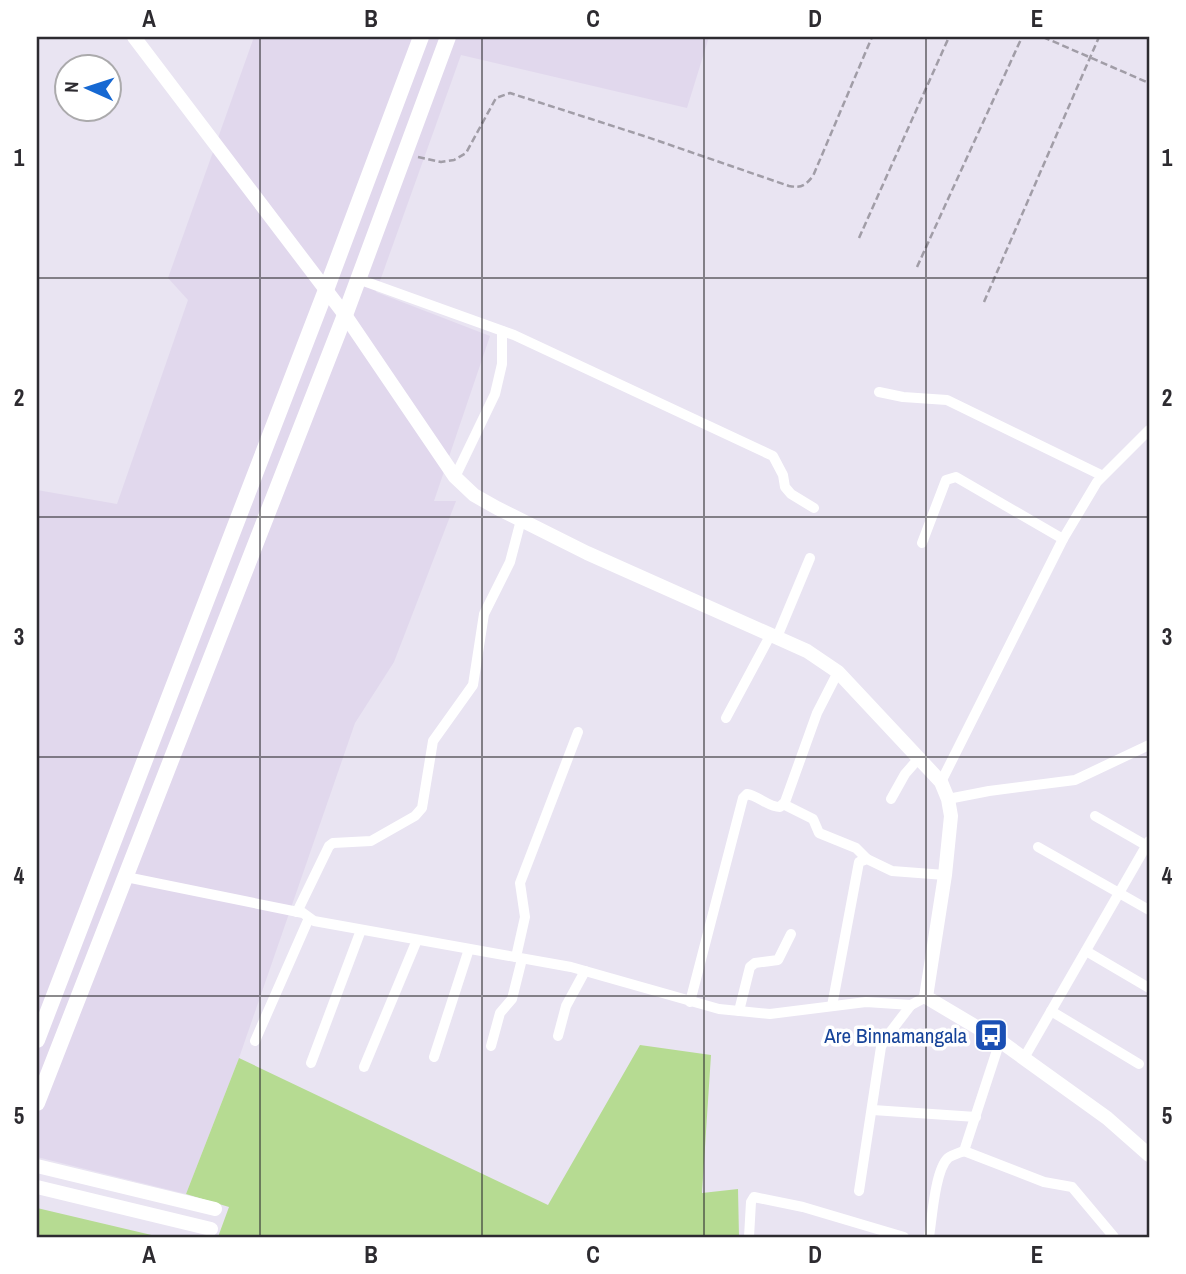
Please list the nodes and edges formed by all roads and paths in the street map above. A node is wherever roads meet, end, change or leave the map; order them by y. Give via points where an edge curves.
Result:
1 (134, 37) edge
2 (421, 37) edge
3 (448, 37) edge
4 (872, 37) edge
5 (949, 37) edge
6 (1022, 37) edge
7 (1043, 37) edge
8 (1099, 37) edge
9 (1090, 57) junction
10 (1149, 83) edge
11 (404, 155) junction
12 (859, 238) dead end
13 (918, 267) dead end
14 (358, 279) junction
15 (326, 290) junction
16 (984, 302) dead end
17 (345, 315) junction
18 (502, 331) junction
19 (879, 392) dead end
20 (1149, 430) edge
21 (1101, 475) junction
22 (456, 477) junction
23 (814, 508) dead end
24 (521, 520) junction
25 (1063, 539) junction
26 (922, 543) dead end
27 (810, 558) dead end
28 (774, 635) junction
29 (838, 671) junction
30 (726, 718) dead end
31 (578, 732) dead end
32 (1149, 745) edge
33 (919, 758) junction
34 (941, 782) junction
35 (891, 799) dead end
36 (948, 799) junction
37 (783, 804) junction
38 (1095, 816) dead end
39 (1148, 845) edge
40 (1038, 847) dead end
41 (867, 859) junction
42 (945, 875) junction
43 (126, 877) junction
44 (1119, 893) junction
45 (1149, 910) edge
46 (298, 912) junction
47 (309, 918) junction
48 (361, 930) junction
49 (791, 934) dead end
50 (417, 940) junction
51 (468, 949) junction
52 (1086, 951) junction
53 (519, 958) junction
54 (585, 971) junction
55 (1149, 988) edge
56 (926, 997) junction
57 (690, 1002) junction
58 (911, 1005) junction
59 (832, 1006) junction
60 (739, 1011) junction
61 (1051, 1011) junction
62 (558, 1036) dead end
63 (37, 1040) edge
64 (255, 1041) dead end
65 (1000, 1041) junction
66 (491, 1046) dead end
67 (434, 1057) dead end
68 (1024, 1058) junction
69 (311, 1063) dead end
70 (1139, 1064) dead end
71 (364, 1067) dead end
72 (37, 1103) edge
73 (873, 1110) junction
74 (976, 1116) junction
75 (964, 1151) junction
76 (1149, 1155) edge
77 (37, 1166) edge
78 (37, 1187) edge
79 (859, 1191) dead end
80 (215, 1209) dead end
81 (211, 1229) dead end
82 (749, 1237) edge
83 (904, 1237) edge
84 (929, 1237) edge
85 (1114, 1237) edge

1 - 15 street
2 - 15 main road
3 - 11 main road
4 - 11 path via 813,176 800,187 510,93 496,98 466,153 441,162
5 - 12 path
6 - 13 path
7 - 9 path
8 - 9 path
9 - 10 path
9 - 16 path
11 - 14 main road
14 - 17 main road
14 - 18 street
15 - 17 street
15 - 63 main road
17 - 22 street
17 - 43 main road
18 - 22 street via 502,364 495,394
18 - 23 street via 773,456 785,487
19 - 21 street via 947,400
20 - 21 street
21 - 25 street
22 - 24 street via 474,495
24 - 28 street
24 - 46 street via 510,562 484,614 473,685 433,741 422,808 371,841 333,843
25 - 26 street via 951,477
25 - 34 street
27 - 28 street
28 - 29 street
28 - 30 street
29 - 33 street
29 - 37 street
31 - 53 street via 520,883 525,917
32 - 36 street via 1075,780
33 - 34 street
33 - 35 street
34 - 36 street
36 - 42 street via 951,816
37 - 41 street via 813,818 819,833 856,848
37 - 57 street via 774,807 747,794 743,798
38 - 39 street
39 - 44 street
40 - 44 street
41 - 42 street via 892,871
41 - 59 street via 859,862
42 - 56 street
43 - 46 street
43 - 72 main road
44 - 45 street
44 - 52 street
46 - 47 street
47 - 48 street
47 - 64 street
48 - 50 street
48 - 69 street
49 - 60 street via 778,960 750,967
50 - 51 street
50 - 71 street
51 - 53 street
51 - 67 street
52 - 55 street
52 - 61 street
53 - 54 street
53 - 66 street via 512,999 500,1013
54 - 57 street
54 - 62 street via 566,1006
56 - 58 street
56 - 65 street
57 - 60 street
58 - 59 street via 866,1002
58 - 73 street via 881,1047
59 - 60 street via 770,1014
61 - 68 street
61 - 70 street
65 - 68 street
65 - 74 street
68 - 76 street
73 - 74 street
73 - 79 street
74 - 75 street
75 - 84 street via 944,1165
75 - 85 street via 1044,1182 1072,1187
77 - 80 street
78 - 81 street
82 - 83 street via 754,1197

